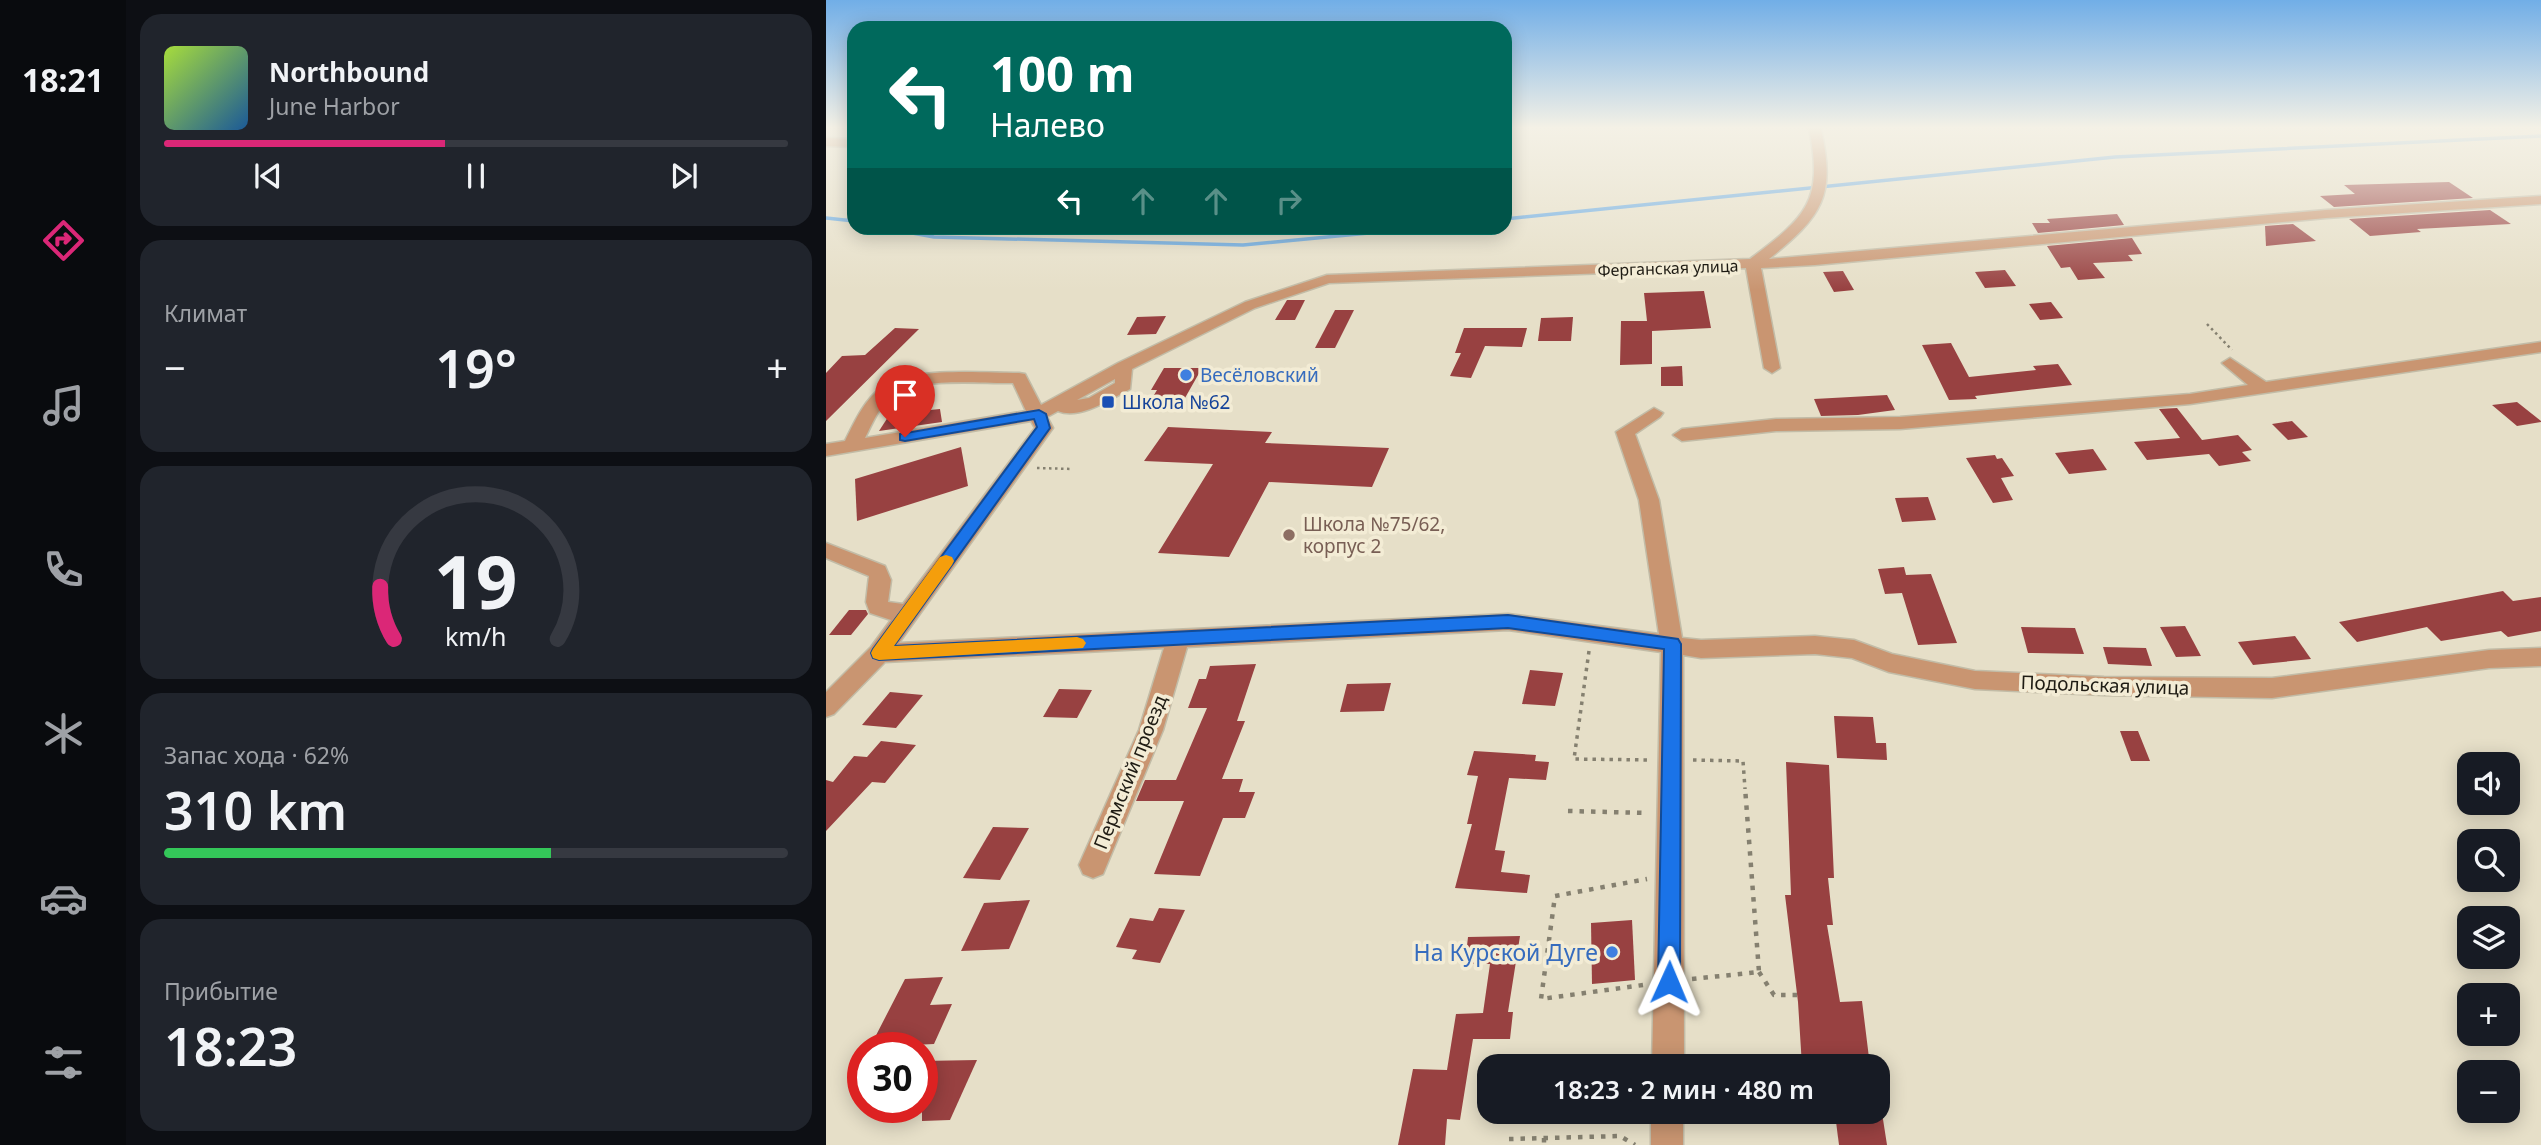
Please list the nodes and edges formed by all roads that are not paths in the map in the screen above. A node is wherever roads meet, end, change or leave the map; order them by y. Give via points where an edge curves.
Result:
1 (1820, 182) edge
2 (2541, 200) edge
3 (1753, 264) junction
4 (2541, 347) edge
5 (2230, 363) dead end
6 (1772, 368) dead end
7 (2264, 389) junction
8 (1654, 413) dead end
9 (1039, 414) junction
10 (1682, 435) dead end
11 (851, 446) junction
12 (826, 450) edge
13 (826, 550) edge
14 (908, 613) junction
15 (1178, 638) junction
16 (1672, 644) junction
17 (879, 653) junction
18 (2541, 657) edge
19 (826, 707) edge
20 (1093, 865) dead end
21 (1668, 1054) edge
22 (1667, 1124) edge
23 (1667, 1145) edge

1 - 3 street via 1794,228
2 - 3 street, Ферганская улица
3 - 6 street
3 - 9 street, Ферганская улица via 1327,279 1250,305 1124,367 1124,385 1094,401
4 - 7 street
5 - 7 street
7 - 10 street via 1914,422 1776,425
8 - 16 street via 1625,432 1649,500
9 - 11 street
9 - 11 street via 1019,378 918,381 888,390
9 - 14 street via 1044,428
11 - 12 street
13 - 14 street via 878,571 882,578 878,607
14 - 17 street
15 - 16 street, Подольская улица via 1508,622
15 - 17 street, Подольская улица
15 - 20 street, Пермский проезд via 1151,730
16 - 18 street, Подольская улица via 1701,649 1815,645 1854,649 1888,663 1975,680 2104,687 2272,688 2489,659
16 - 21 street
17 - 19 street
22 - 23 street

